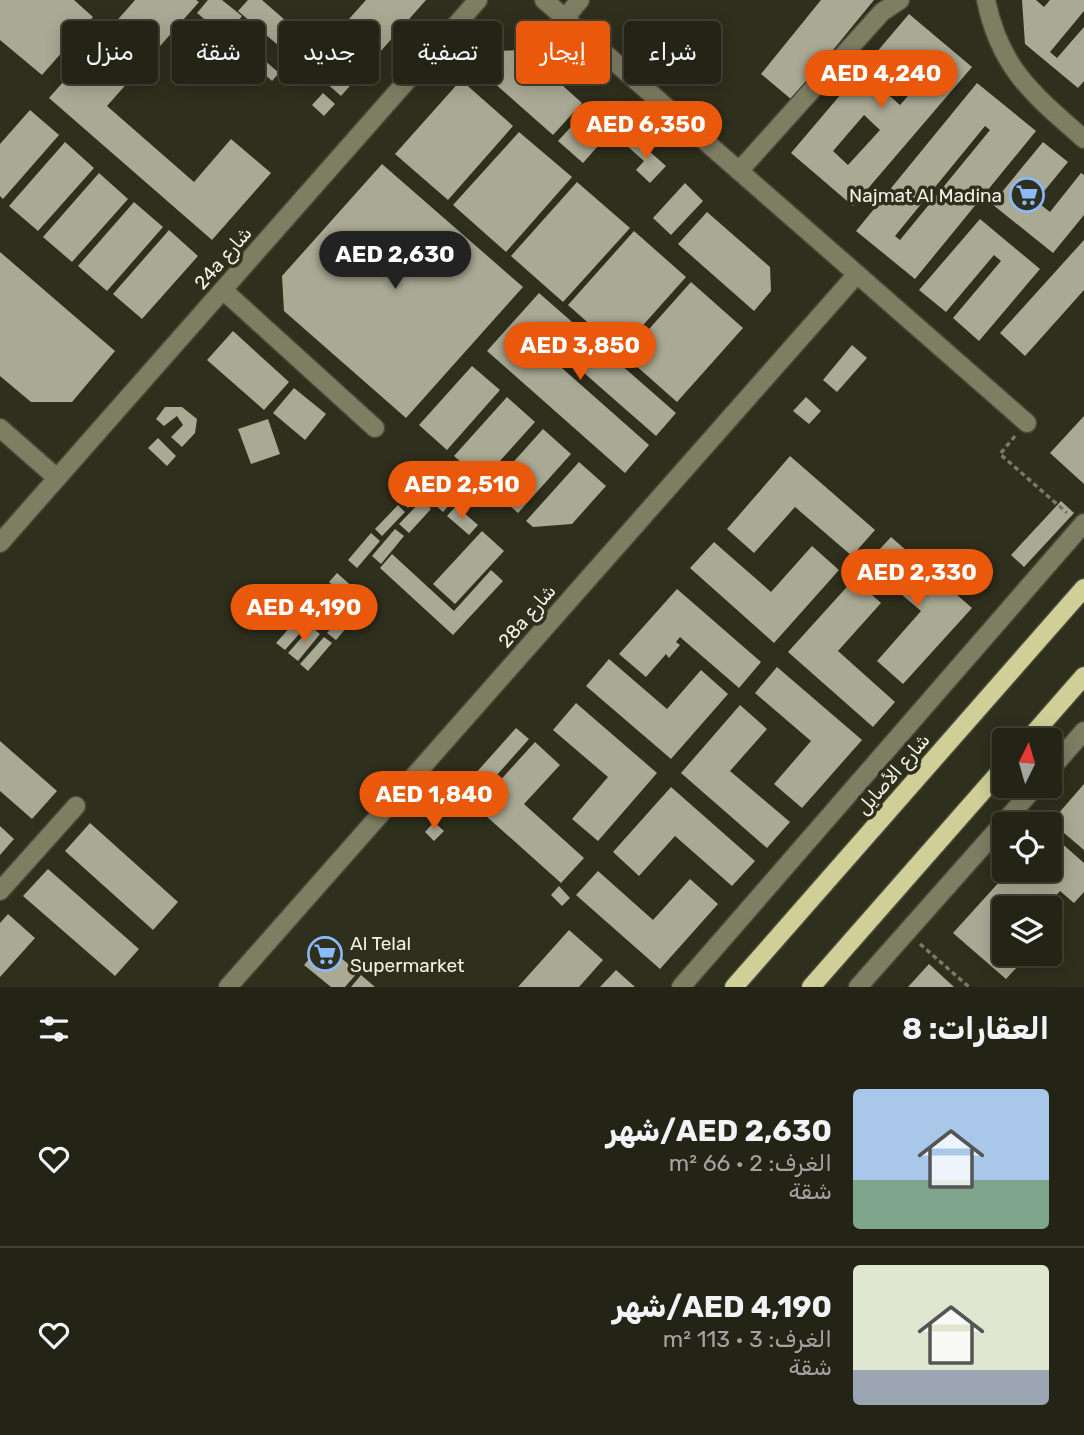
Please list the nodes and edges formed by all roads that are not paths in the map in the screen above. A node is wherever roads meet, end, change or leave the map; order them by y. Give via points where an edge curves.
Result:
1 (478, 0) edge
2 (544, 0) edge
3 (580, 0) edge
4 (900, 0) edge
5 (986, 0) edge
6 (565, 18) junction
7 (1082, 134) edge
8 (739, 171) junction
9 (857, 274) junction
10 (223, 290) junction
11 (1027, 423) road end
12 (0, 428) edge
13 (375, 428) dead end
14 (57, 478) junction
15 (1084, 523) edge
16 (0, 543) edge
17 (1084, 588) edge
18 (1084, 676) edge
19 (1038, 728) edge
20 (1084, 731) edge
21 (1062, 756) edge
22 (992, 781) edge
23 (1025, 798) edge
24 (76, 806) dead end
25 (0, 891) edge
26 (228, 987) edge
27 (681, 987) edge
28 (734, 987) edge
29 (811, 987) edge
30 (858, 987) edge

1 - 10 street, 24a شارع
2 - 6 street
3 - 6 street
4 - 8 street via 882,12
5 - 7 street via 1010,66 1035,95
6 - 8 street
8 - 9 street
9 - 11 street
9 - 26 street, 28a شارع
10 - 13 street
10 - 14 street, 24a شارع
12 - 14 street
14 - 16 street, 24a شارع
15 - 27 street
17 - 28 main road, شارع الأصايل
18 - 19 main road
20 - 21 street
22 - 29 main road
23 - 30 street
24 - 25 street

